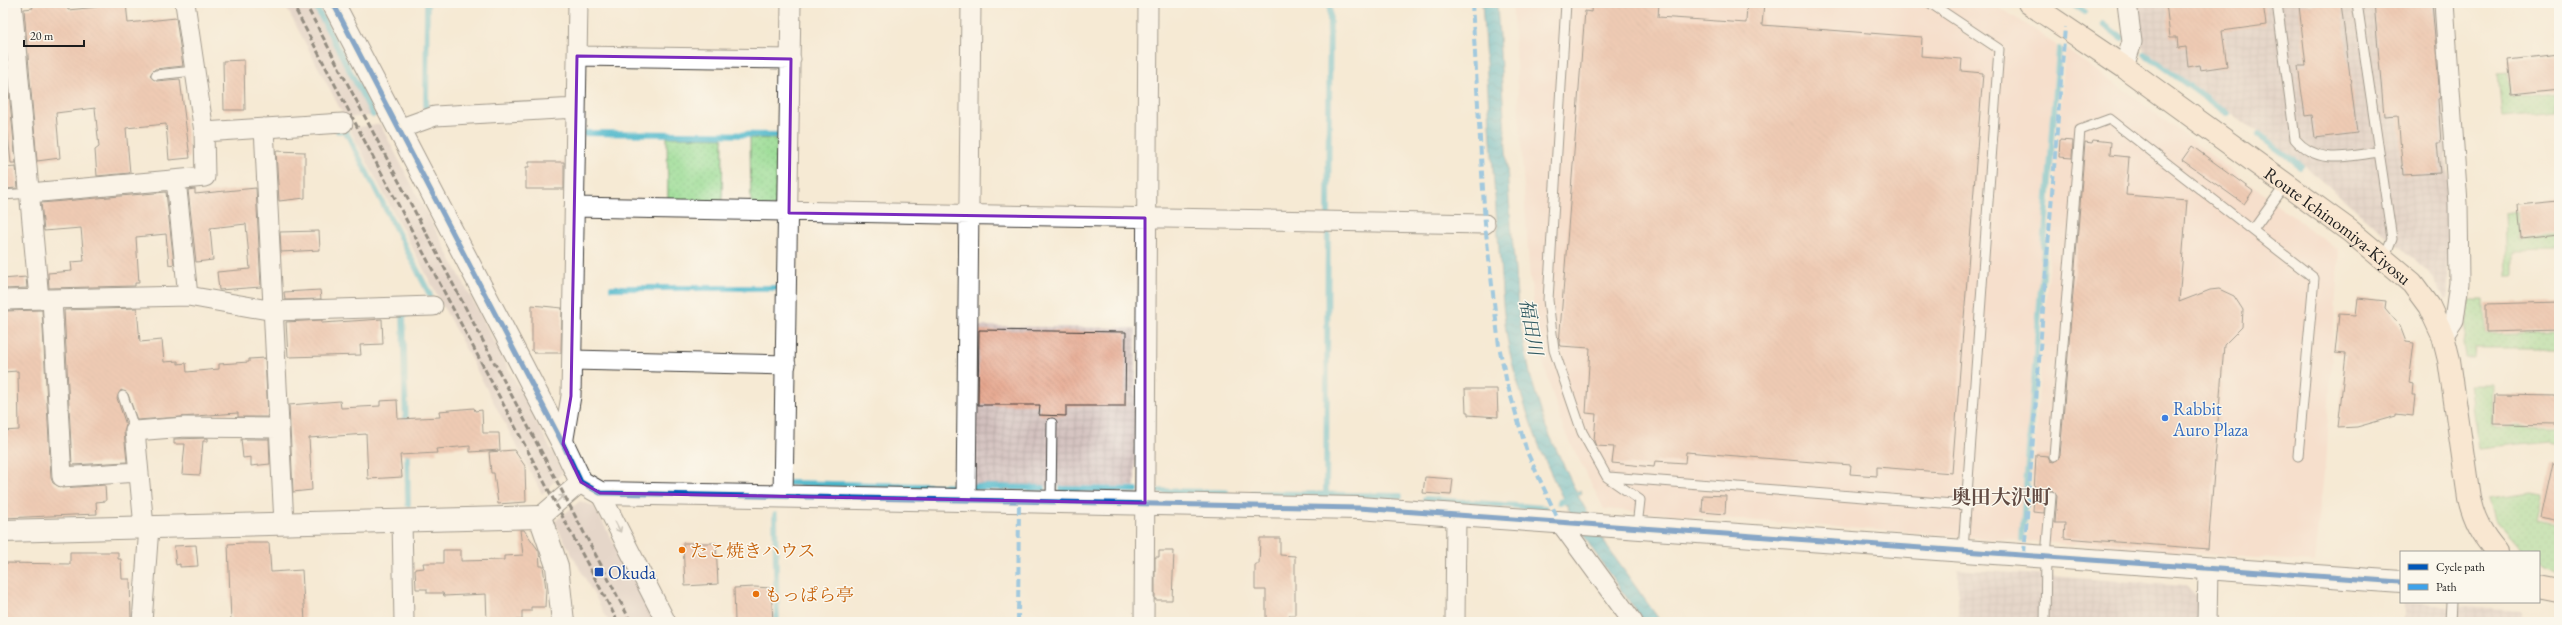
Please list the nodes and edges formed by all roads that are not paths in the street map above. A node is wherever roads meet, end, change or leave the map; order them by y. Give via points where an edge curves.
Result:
1 (12, 3) edge
2 (185, 3) edge
3 (333, 3) edge
4 (578, 3) edge
5 (791, 3) edge
6 (971, 3) edge
7 (1148, 3) edge
8 (1566, 3) edge
9 (1930, 3) edge
10 (2029, 3) edge
11 (2127, 3) edge
12 (2277, 3) edge
13 (2357, 3) edge
14 (2444, 3) edge
15 (577, 56) junction
16 (791, 59) junction
17 (2124, 67) junction
18 (194, 71) junction
19 (156, 75) dead end
20 (576, 108) junction
21 (344, 123) dead end
22 (264, 128) junction
23 (399, 129) junction
24 (204, 132) junction
25 (2379, 152) junction
26 (176, 180) junction
27 (2286, 184) junction
28 (30, 193) junction
29 (3, 195) edge
30 (574, 207) junction
31 (789, 213) junction
32 (969, 216) junction
33 (1145, 218) junction
34 (1485, 224) dead end
35 (2253, 230) junction
36 (2384, 260) junction
37 (188, 296) junction
38 (45, 299) junction
39 (3, 300) edge
40 (433, 306) dead end
41 (274, 311) junction
42 (2442, 336) junction
43 (572, 360) junction
44 (786, 365) junction
45 (123, 396) dead end
46 (1052, 423) dead end
47 (279, 428) junction
48 (134, 431) junction
49 (563, 444) junction
50 (2054, 456) dead end
51 (2298, 456) dead end
52 (138, 472) junction
53 (1607, 477) junction
54 (581, 482) junction
55 (600, 492) junction
56 (783, 496) junction
57 (2051, 496) dead end
58 (966, 500) junction
59 (1051, 501) junction
60 (1145, 503) junction
61 (1966, 505) junction
62 (1456, 514) junction
63 (540, 517) junction
64 (402, 521) junction
65 (1562, 521) junction
66 (284, 524) junction
67 (1637, 526) junction
68 (146, 527) junction
69 (3, 531) edge
70 (1963, 550) junction
71 (2496, 551) edge
72 (2046, 556) junction
73 (2208, 568) junction
74 (2400, 582) edge
75 (2540, 587) edge
76 (2559, 591) edge
77 (2451, 603) edge
78 (142, 622) edge
79 (404, 622) edge
80 (563, 622) edge
81 (666, 622) edge
82 (1144, 622) edge
83 (1455, 622) edge
84 (1633, 622) edge
85 (2045, 622) edge
86 (2207, 622) edge
87 (2450, 622) edge

1 - 28 street
2 - 18 street
3 - 23 street
4 - 15 street
5 - 16 street
6 - 32 street
7 - 33 street
8 - 53 lane via 1548,300 1554,350 1582,432
9 - 61 lane via 1999,49
10 - 17 main road, Route Ichinomiya-Kiyosu
11 - 17 street via 2132,42
12 - 25 lane via 2295,139 2305,150 2328,158
13 - 25 lane
14 - 42 street via 2458,204 2459,283 2454,320
15 - 16 street
15 - 20 street
16 - 31 street
17 - 27 main road, Route Ichinomiya-Kiyosu
18 - 19 lane
18 - 24 street
20 - 23 street via 435,116
20 - 30 street
21 - 22 street
22 - 24 street
22 - 41 street
23 - 49 street
24 - 26 street via 205,178
25 - 36 lane via 2392,239
26 - 28 street
26 - 37 street
27 - 35 lane
27 - 36 main road, Route Ichinomiya-Kiyosu via 2350,231
28 - 29 lane
28 - 38 street
30 - 31 street
30 - 43 street
31 - 32 street
31 - 44 street
32 - 33 street
32 - 58 street
33 - 34 street
33 - 60 street
35 - 50 lane via 2110,119 2080,130
35 - 51 lane via 2314,278
36 - 42 main road, Route Ichinomiya-Kiyosu via 2412,283 2429,306
37 - 38 street
37 - 41 street
38 - 39 street
38 - 52 street via 62,477
40 - 41 street
41 - 47 street
42 - 71 main road, Route Ichinomiya-Kiyosu via 2449,360 2474,520
43 - 44 street
43 - 49 street via 571,396
44 - 56 street
45 - 48 lane
46 - 59 lane
47 - 48 street via 185,427
47 - 66 street
48 - 52 street
49 - 54 street
52 - 68 street
53 - 61 lane
53 - 67 lane via 1640,500
54 - 55 street
63 -> 54 street
55 - 56 street
55 -> 81 street
56 - 58 street
57 - 72 lane
58 - 59 street
59 - 60 street
60 - 62 street via 1359,508
60 - 82 street
61 - 70 lane
62 - 65 street
62 - 83 street
63 - 64 street
63 - 80 street via 557,566
64 - 66 street
64 - 79 street
65 - 67 street
65 - 84 street
66 - 68 street
67 - 70 street
68 - 69 street
68 - 78 street
70 - 72 street
72 - 73 street
72 - 85 lane
73 - 74 street
73 - 86 street
75 - 76 main road
77 - 87 lane

